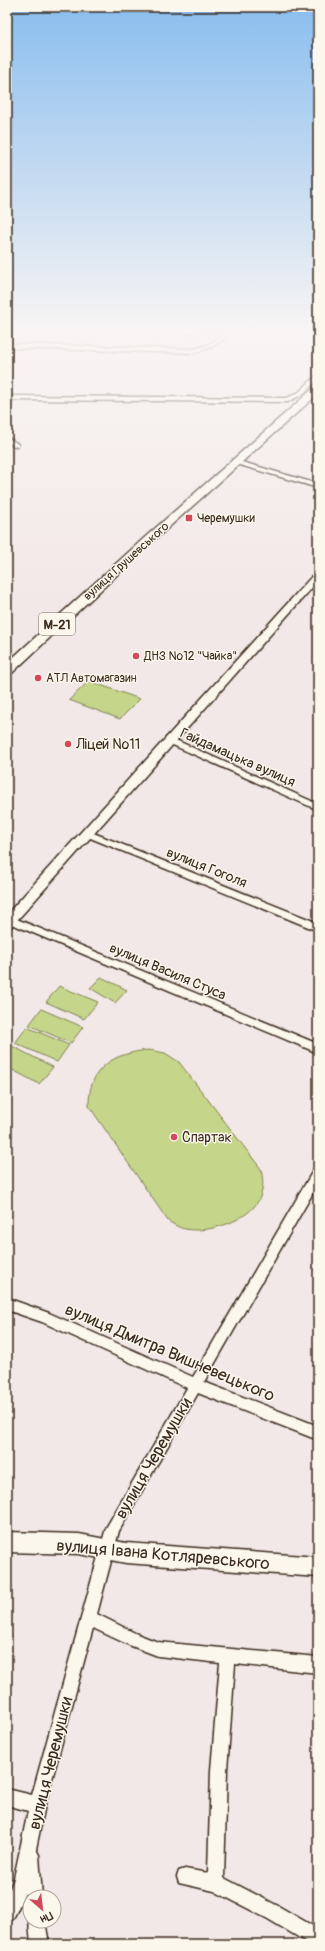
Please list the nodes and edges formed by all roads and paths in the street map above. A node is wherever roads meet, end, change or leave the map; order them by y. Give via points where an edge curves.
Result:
1 (282, 421) edge
2 (7, 439) edge
3 (16, 445) dead end
4 (236, 462) junction
5 (318, 486) edge
6 (318, 575) edge
7 (7, 670) edge
8 (169, 740) junction
9 (318, 807) edge
10 (86, 833) junction
11 (8, 920) edge
12 (318, 927) edge
13 (318, 1049) edge
14 (318, 1173) edge
15 (7, 1304) edge
16 (195, 1385) junction
17 (318, 1434) edge
18 (7, 1542) edge
19 (107, 1548) junction
20 (318, 1567) edge
21 (88, 1618) junction
22 (228, 1656) junction
23 (318, 1665) edge
24 (7, 1797) edge
25 (36, 1805) junction
26 (32, 1837) junction
27 (186, 1877) dead end
28 (216, 1882) junction
29 (33, 1889) edge
30 (7, 1913) edge
31 (38, 1929) edge
32 (318, 1939) edge
33 (40, 1944) edge

1 - 4 highway, вулиця Грушевського / М-21
2 - 3 street
4 - 5 street
4 - 7 highway, вулиця Грушевського / М-21
6 - 8 street
8 - 9 street, Гайдамацька вулиця
8 - 10 street
10 - 11 street
10 - 12 street, вулиця Гоголя
11 - 13 street, вулиця Василя Стуса
14 - 16 street, вулиця Черемушки
15 - 16 street, вулиця Дмитра Вишневецького via 45,1317
16 - 17 street, вулиця Дмитра Вишневецького
16 - 19 street, вулиця Черемушки via 113,1528
18 - 19 street, вулиця Івана Котляревського via 79,1544
19 - 20 street, вулиця Івана Котляревського via 126,1553
19 - 21 street, вулиця Черемушки
21 - 22 street via 158,1649
21 - 25 street, вулиця Черемушки
22 - 23 street
22 - 28 street via 219,1770
24 - 25 street
25 - 26 street, вулиця Черемушки
26 - 29 street, вулиця Черемушки
26 - 30 street, вулиця Черемушки via 20,1884
27 - 28 street
28 - 32 street
31 - 33 street

